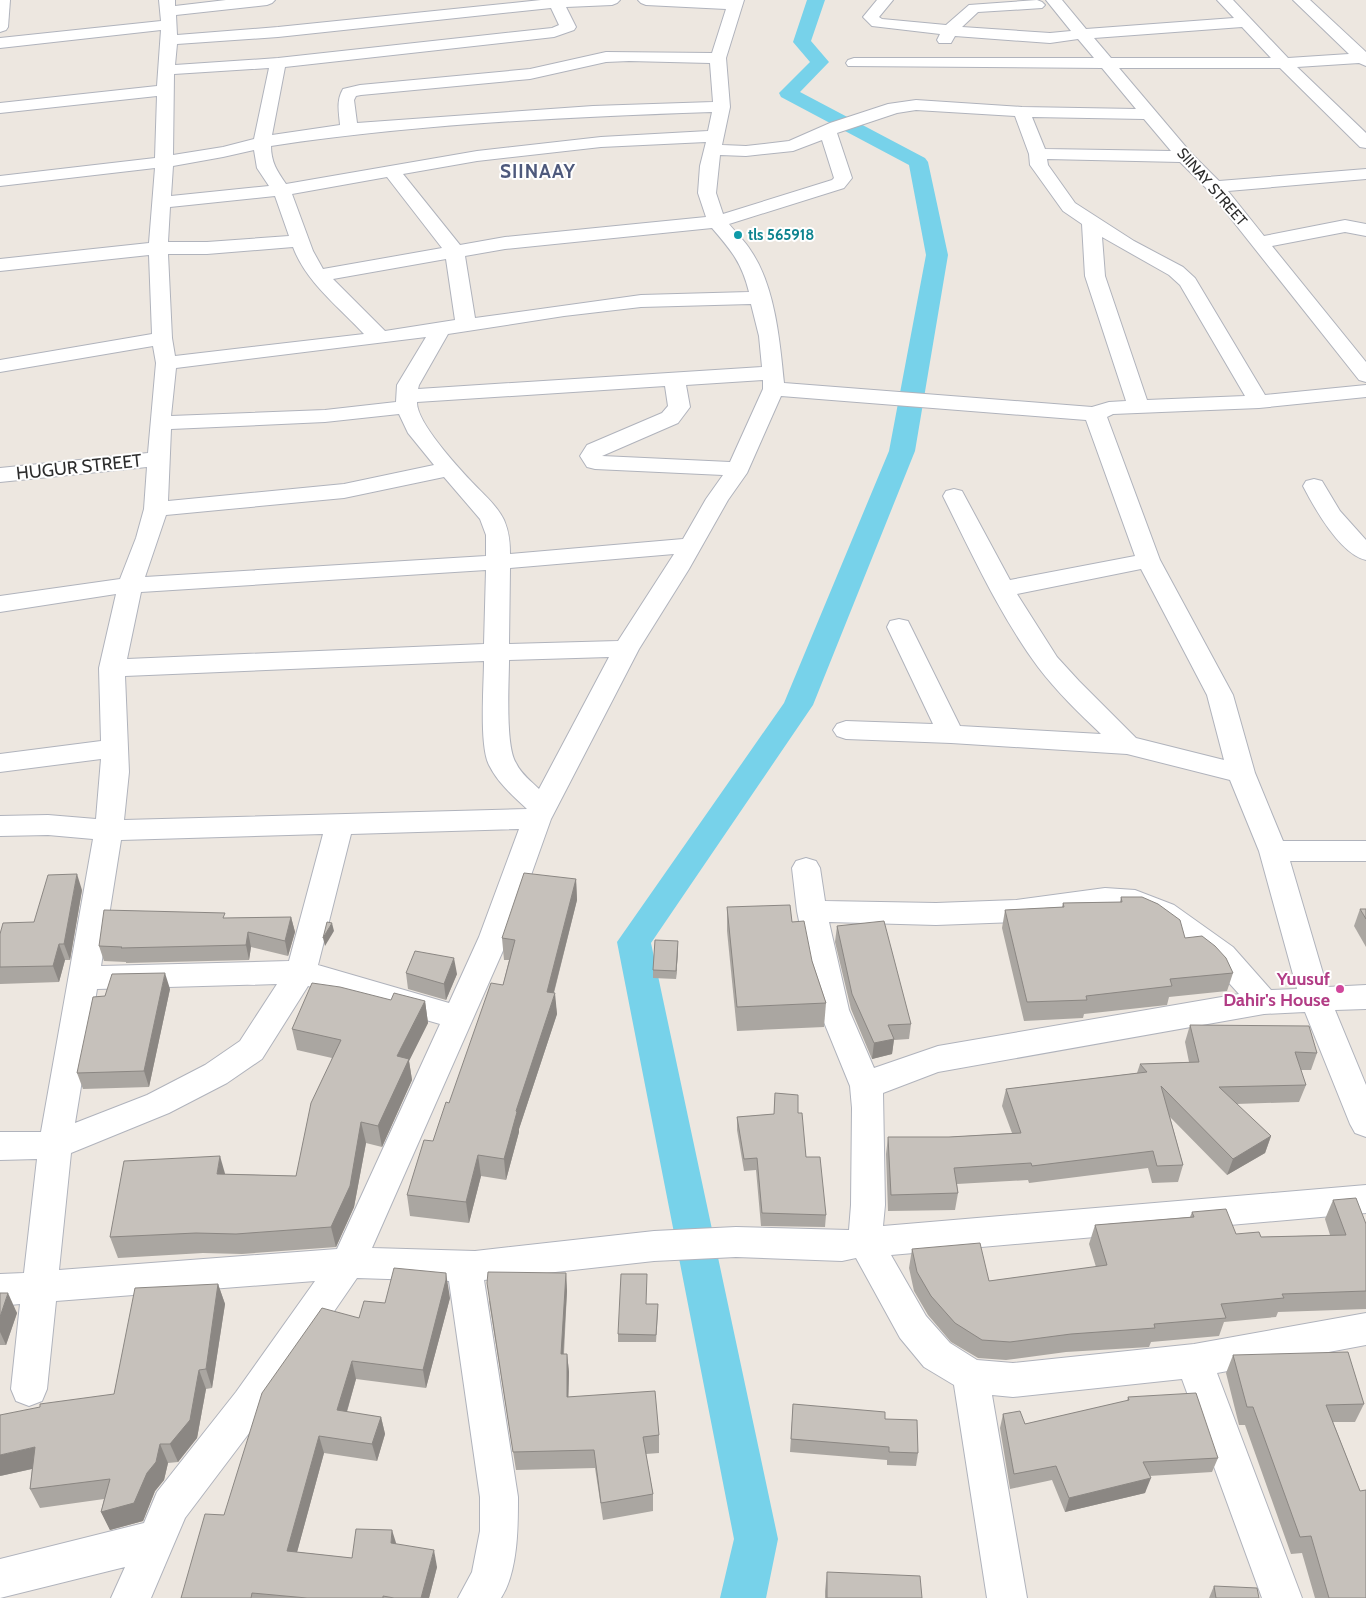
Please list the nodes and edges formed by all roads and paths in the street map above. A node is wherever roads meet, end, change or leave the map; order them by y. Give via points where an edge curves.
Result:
1 (2, 0) edge
2 (266, 0) edge
3 (612, 0) edge
4 (646, 0) edge
5 (885, 0) edge
6 (1225, 0) edge
7 (1301, 0) edge
8 (735, 2) edge
9 (1046, 2) edge
10 (556, 4) junction
11 (169, 19) edge
12 (1246, 22) junction
13 (0, 27) edge
14 (950, 30) junction
15 (1081, 34) junction
16 (0, 43) edge
17 (1365, 54) edge
18 (718, 58) junction
19 (278, 63) junction
20 (854, 63) dead end
21 (932, 63) junction
22 (1106, 63) junction
23 (1284, 63) junction
24 (165, 80) junction
25 (722, 107) junction
26 (0, 108) edge
27 (1022, 112) junction
28 (1150, 114) junction
29 (350, 129) junction
30 (832, 130) junction
31 (263, 142) junction
32 (1366, 142) edge
33 (714, 143) junction
34 (1038, 154) junction
35 (1185, 157) junction
36 (164, 162) junction
37 (392, 172) junction
38 (1366, 174) edge
39 (0, 181) edge
40 (1215, 187) junction
41 (281, 190) junction
42 (162, 202) junction
43 (1091, 221) junction
44 (717, 222) junction
45 (1366, 230) edge
46 (301, 241) junction
47 (1260, 243) junction
48 (158, 248) junction
49 (455, 252) junction
50 (0, 264) edge
51 (318, 276) junction
52 (760, 298) junction
53 (466, 325) junction
54 (441, 328) junction
55 (162, 338) junction
56 (380, 338) junction
57 (166, 363) junction
58 (0, 366) edge
59 (1366, 376) edge
60 (675, 379) junction
61 (774, 381) junction
62 (1366, 391) edge
63 (406, 402) junction
64 (1260, 402) junction
65 (1138, 406) junction
66 (1095, 414) junction
67 (160, 423) junction
68 (158, 460) junction
69 (449, 469) junction
70 (738, 469) junction
71 (0, 475) edge
72 (1314, 486) dead end
73 (954, 496) dead end
74 (156, 509) junction
75 (691, 545) junction
76 (1366, 553) edge
77 (1148, 560) junction
78 (498, 562) junction
79 (130, 585) junction
80 (1003, 589) junction
81 (0, 604) edge
82 (899, 627) dead end
83 (626, 649) junction
84 (497, 652) junction
85 (112, 668) junction
86 (846, 730) dead end
87 (951, 734) junction
88 (1127, 745) junction
89 (114, 748) junction
90 (0, 763) edge
91 (1241, 774) junction
92 (540, 814) junction
93 (340, 824) junction
94 (0, 826) edge
95 (109, 830) junction
96 (1273, 851) junction
97 (1366, 852) edge
98 (806, 868) dead end
99 (812, 911) junction
100 (300, 972) junction
101 (84, 978) junction
102 (1366, 997) edge
103 (1315, 999) junction
104 (1264, 1002) junction
105 (458, 1017) junction
106 (866, 1086) junction
107 (1366, 1124) edge
108 (55, 1145) junction
109 (0, 1146) edge
110 (1366, 1199) edge
111 (865, 1242) junction
112 (348, 1263) junction
113 (464, 1266) junction
114 (40, 1287) junction
115 (0, 1290) edge
116 (1366, 1329) edge
117 (1194, 1361) junction
118 (971, 1376) junction
119 (29, 1389) dead end
120 (157, 1539) junction
121 (0, 1579) edge
122 (131, 1598) edge
123 (478, 1598) edge
124 (1007, 1598) edge
125 (1282, 1598) edge

1 - 13 street
2 - 11 street
3 - 10 street
4 - 8 street
5 - 14 street via 871,17 877,23
6 - 12 street
7 - 17 street via 1347,44
8 - 18 street
9 - 14 street via 974,8
9 - 15 street, SIINAY STREET
10 - 11 street via 306,30
10 - 19 street via 568,27 563,30
11 - 16 street
11 - 24 street
12 - 15 street
12 - 23 street
14 - 15 street via 1050,38
14 - 21 street
15 - 22 street, SIINAY STREET
17 - 23 street
18 - 25 street
18 - 29 street via 606,57 530,74 360,90 349,94 346,100
19 - 24 street
19 - 31 street
20 - 21 street
21 - 22 street
22 - 23 street
22 - 28 street, SIINAY STREET
23 - 32 street
24 - 26 street
24 - 36 street
25 - 29 street via 593,111
25 - 33 street
27 - 28 street
27 - 30 street via 916,105 894,108
27 - 34 street
28 - 35 street, SIINAY STREET
29 - 31 street
30 - 33 street via 793,146 746,151
30 - 44 street via 843,178 838,184
31 - 36 street
31 - 41 street via 266,169
33 - 37 street via 601,142 477,156
33 - 44 street via 707,193
34 - 35 street
34 - 43 street via 1040,165 1069,207
35 - 40 street, SIINAY STREET
36 - 39 street
36 - 42 street
37 - 41 street
37 - 49 street
38 - 40 street
40 - 47 street, SIINAY STREET
41 - 42 street
41 - 46 street
42 - 48 street
43 - 64 street via 1176,271 1188,282
43 - 65 street via 1095,276
44 - 49 street via 514,242
44 - 52 street via 743,252 754,274
45 - 47 street via 1345,226
46 - 48 street
46 - 51 street via 306,259
47 - 59 street, SIINAY STREET
48 - 50 street
48 - 55 street
49 - 51 street
49 - 53 street
51 - 56 street
52 - 53 street via 641,301
52 - 61 street via 769,336
53 - 54 street
54 - 56 street
54 - 63 street via 408,385
55 - 57 street
55 - 58 street
56 - 57 street
57 - 67 street
60 - 61 street
60 - 63 street
60 - 70 street via 679,407 670,418 595,450 591,456 595,462
61 - 66 street via 861,396
61 - 70 street
62 - 64 street
63 - 67 street via 325,416
63 - 69 street via 416,428
64 - 65 street
65 - 66 street via 1109,408
66 - 77 street
67 - 68 street
68 - 71 street, HUGUR STREET
68 - 74 street
69 - 74 street via 344,491
69 - 78 street via 492,519 498,535
70 - 75 street
72 - 76 street via 1339,528
73 - 80 street
74 - 79 street
75 - 78 street
75 - 83 street
77 - 80 street
77 - 91 street via 1220,695
78 - 79 street
78 - 84 street
79 - 81 street
79 - 85 street
80 - 88 street via 1056,673
82 - 87 street
83 - 84 street
83 - 92 street
84 - 85 street
84 - 92 street via 496,732 501,762
85 - 89 street
86 - 87 street
87 - 88 street
88 - 91 street
89 - 90 street
89 - 95 street
91 - 96 street
92 - 93 street
92 - 105 street via 494,937
93 - 95 street
93 - 100 street
94 - 95 street via 48,825
95 - 101 street
96 - 97 street
96 - 103 street
98 - 99 street
99 - 104 street via 954,913 1016,911 1105,900 1135,901 1164,913 1222,955
99 - 106 street via 834,1010
100 - 101 street
100 - 105 street
100 - 108 street via 251,1050 216,1074 158,1104
101 - 108 street
102 - 103 street
103 - 104 street
103 - 107 street
104 - 106 street via 938,1059
105 - 112 street
106 - 111 street via 868,1205
108 - 109 street
108 - 114 street
110 - 111 street
111 - 113 street via 842,1246 736,1242 654,1246
111 - 118 street via 913,1327 937,1355
112 - 113 street
112 - 114 street
112 - 120 street via 249,1404 171,1506
113 - 123 street via 499,1497 499,1531 490,1580
114 - 115 street
114 - 119 street
116 - 117 street
117 - 118 street via 1013,1380
117 - 125 street
118 - 124 street
120 - 121 street
120 - 122 street

